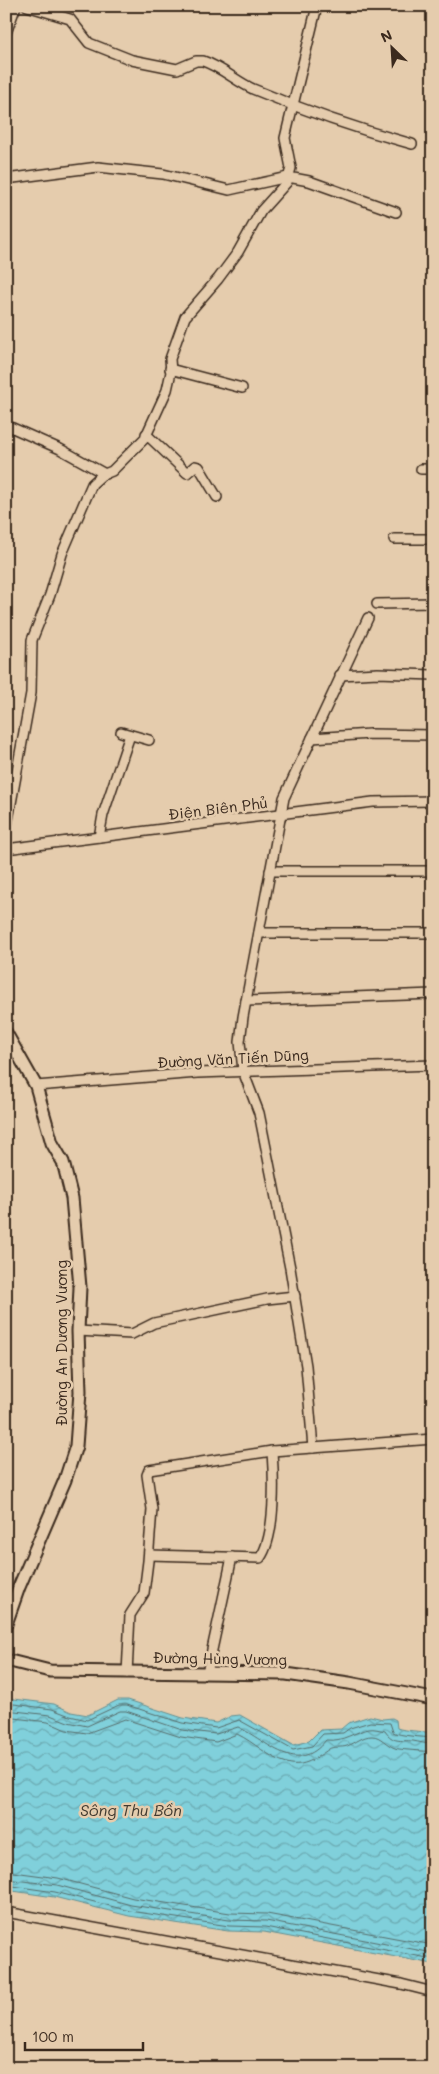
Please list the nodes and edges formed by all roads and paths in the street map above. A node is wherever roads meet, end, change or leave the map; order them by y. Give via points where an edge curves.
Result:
1 (16, 6) edge
2 (27, 6) edge
3 (317, 6) edge
4 (6, 33) edge
5 (292, 105) junction
6 (412, 144) dead end
7 (288, 177) junction
8 (6, 179) edge
9 (396, 212) dead end
10 (170, 369) junction
11 (242, 388) dead end
12 (6, 425) edge
13 (146, 434) junction
14 (421, 469) dead end
15 (433, 469) edge
16 (105, 474) junction
17 (217, 497) dead end
18 (394, 539) dead end
19 (433, 539) edge
20 (433, 603) edge
21 (377, 604) dead end
22 (368, 618) dead end
23 (340, 675) junction
24 (433, 675) edge
25 (433, 735) edge
26 (312, 738) junction
27 (149, 740) dead end
28 (433, 801) edge
29 (279, 815) junction
30 (6, 831) edge
31 (99, 838) junction
32 (6, 850) edge
33 (270, 871) junction
34 (433, 871) edge
35 (258, 933) junction
36 (433, 933) edge
37 (433, 994) edge
38 (246, 1000) junction
39 (6, 1033) edge
40 (433, 1065) edge
41 (243, 1071) junction
42 (36, 1086) junction
43 (295, 1296) junction
44 (78, 1331) junction
45 (433, 1439) edge
46 (313, 1448) junction
47 (272, 1451) junction
48 (149, 1555) junction
49 (232, 1557) junction
50 (6, 1624) edge
51 (6, 1660) edge
52 (127, 1673) junction
53 (207, 1673) junction
54 (433, 1699) edge
55 (6, 1912) edge
56 (433, 1992) edge

1 - 4 street
2 - 5 street via 70,19 89,43 126,58 177,69 203,61 251,88
3 - 5 street
5 - 6 street via 348,127
5 - 7 street via 285,138 290,168
7 - 8 street via 229,190 163,174 98,167
7 - 9 street via 309,181
7 - 10 street via 261,212 238,252 185,317 170,359
10 - 11 street
10 - 13 street via 167,390
12 - 16 street
13 - 16 street via 127,457
13 - 17 street via 187,473 197,466
14 - 15 street
16 - 30 street via 92,484 62,554 50,596 32,640 31,693
18 - 19 street
20 - 21 street
22 - 23 street
23 - 24 street
23 - 26 street
25 - 26 street via 370,734
26 - 29 street
27 - 31 street via 126,733
28 - 29 street, Điện Biên Phủ via 373,802
29 - 31 street, Điện Biên Phủ
29 - 33 street
31 - 32 street, Điện Biên Phủ
33 - 34 street
33 - 35 street
35 - 36 street
35 - 38 street
37 - 38 street
38 - 41 street via 240,1042
39 - 42 main road, Đường An Dương Vương
40 - 41 street, Đường Văn Tiến Dũng
41 - 42 street, Đường Văn Tiến Dũng
41 - 43 street via 258,1112
42 - 44 main road, Đường An Dương Vương via 72,1198 80,1287
43 - 44 street via 154,1323 132,1334
43 - 46 street via 306,1366
44 - 50 main road, Đường An Dương Vương via 80,1392 76,1446 66,1480
45 - 46 street
46 - 47 street
47 - 48 street via 149,1470 146,1475 152,1509
47 - 49 street via 275,1490 263,1554 258,1560
48 - 49 street
48 - 52 street via 144,1593 130,1615
49 - 53 street
51 - 52 main road, Đường Hùng Vương via 50,1671
52 - 53 main road, Đường Hùng Vương
53 - 54 main road, Đường Hùng Vương via 286,1674 349,1682
55 - 56 street

